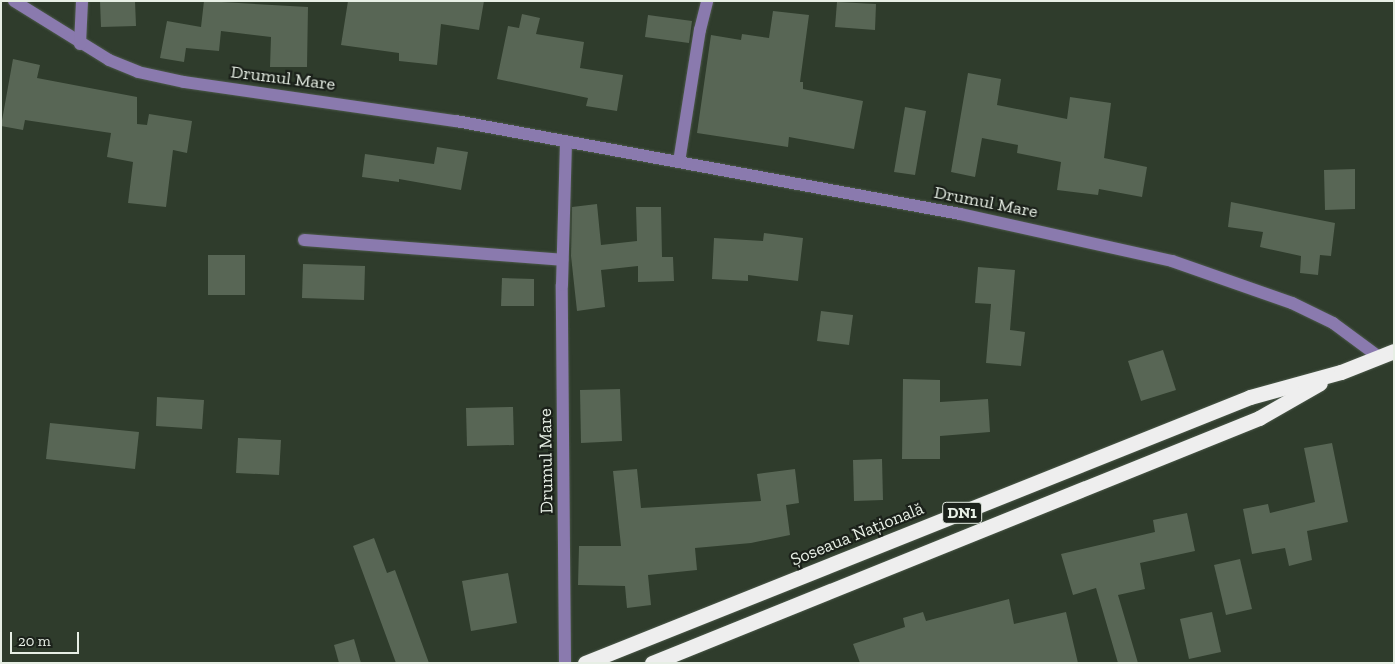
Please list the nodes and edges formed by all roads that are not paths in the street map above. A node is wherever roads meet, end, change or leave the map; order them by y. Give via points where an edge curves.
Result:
1 (14, 1) edge
2 (82, 1) edge
3 (707, 1) edge
4 (80, 44) junction
5 (566, 142) junction
6 (680, 162) junction
7 (304, 240) dead end
8 (562, 260) junction
9 (1394, 351) edge
10 (1379, 357) junction
11 (1341, 372) junction
12 (565, 663) edge
13 (585, 663) edge
14 (652, 663) edge

1 - 4 street, Drumul Mare
2 - 4 street
3 - 6 street
4 - 5 street, Drumul Mare via 138,72 184,82 369,106
5 - 6 street, Drumul Mare
5 - 8 street, Drumul Mare
6 - 10 street, Drumul Mare via 960,214 1172,261 1292,303 1333,323
7 - 8 street
8 - 12 street, Drumul Mare
9 - 10 highway, Șoseaua Națională / DN1
10 - 11 highway, Șoseaua Națională / DN1
11 - 13 highway, Șoseaua Națională / DN1 via 1250,397
11 - 14 highway, Șoseaua Națională / DN1 via 1259,418

